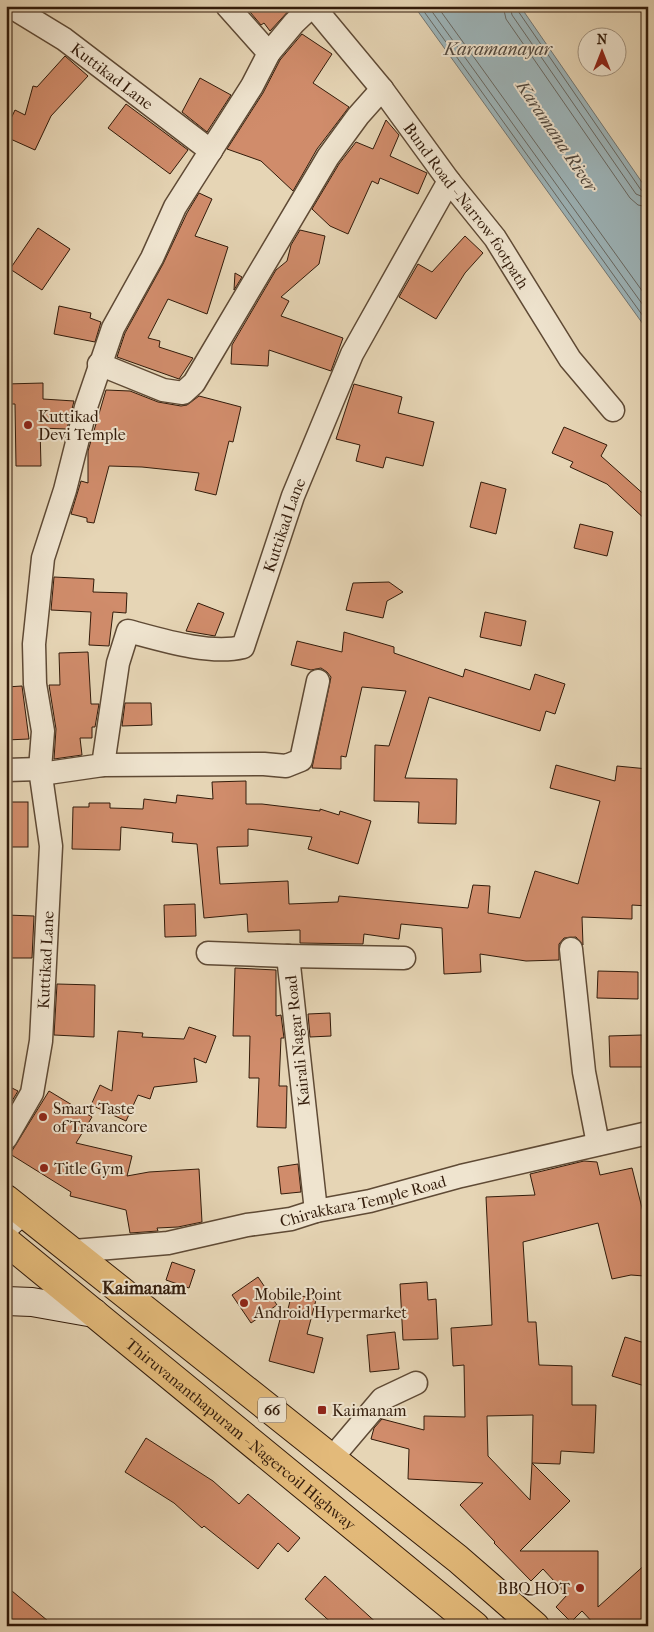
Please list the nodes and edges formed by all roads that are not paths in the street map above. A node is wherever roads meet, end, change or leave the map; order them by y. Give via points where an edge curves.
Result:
1 (10, 6) edge
2 (227, 6) edge
3 (312, 6) edge
4 (269, 53) junction
5 (382, 89) junction
6 (211, 151) junction
7 (449, 181) junction
8 (99, 364) junction
9 (613, 410) dead end
10 (318, 680) dead end
11 (103, 765) junction
12 (6, 770) edge
13 (40, 772) junction
14 (572, 949) dead end
15 (208, 953) dead end
16 (288, 956) junction
17 (404, 958) dead end
18 (648, 1133) edge
19 (6, 1138) edge
20 (598, 1144) junction
21 (316, 1211) junction
22 (11, 1212) edge
23 (6, 1241) edge
24 (74, 1252) junction
25 (6, 1301) edge
26 (94, 1313) junction
27 (416, 1383) dead end
28 (332, 1458) junction
29 (475, 1626) edge
30 (535, 1626) edge

1 - 6 street, Kuttikad Lane via 64,39
2 - 4 street
3 - 4 street, Kuttikad Lane
3 - 5 street, Bund Road - Narrow footpath
4 - 6 street, Kuttikad Lane
5 - 7 street, Bund Road - Narrow footpath
5 - 8 street via 328,157 194,383 183,393 164,390
6 - 8 street, Kuttikad Lane via 175,207 152,258 113,328
7 - 9 street, Bund Road - Narrow footpath via 495,238 570,359
7 - 11 street, Kuttikad Lane via 352,354 293,496 243,647 232,650 179,644 128,631 118,663
8 - 13 street, Kuttikad Lane via 43,558 34,644 35,684 42,731
10 - 11 street via 301,760 286,766
11 - 13 street
12 - 13 street
13 - 19 street, Kuttikad Lane via 51,846 41,1041 32,1093
14 - 20 street via 584,1072
15 - 16 street
16 - 17 street, Kairali Nagar Road
16 - 21 street, Kairali Nagar Road
18 - 20 street, Chirakkara Temple Road
20 - 21 street, Chirakkara Temple Road via 370,1201
21 - 24 street, Chirakkara Temple Road via 291,1219 247,1225 168,1243
22 - 24 main road, 66
23 - 26 main road, Thiruvananthapuram - Nagercoil Highway
24 - 28 main road, 66
25 - 26 street via 32,1302
26 - 29 main road, Thiruvananthapuram - Nagercoil Highway
27 - 28 street via 382,1399
28 - 30 main road, 66 via 458,1559

